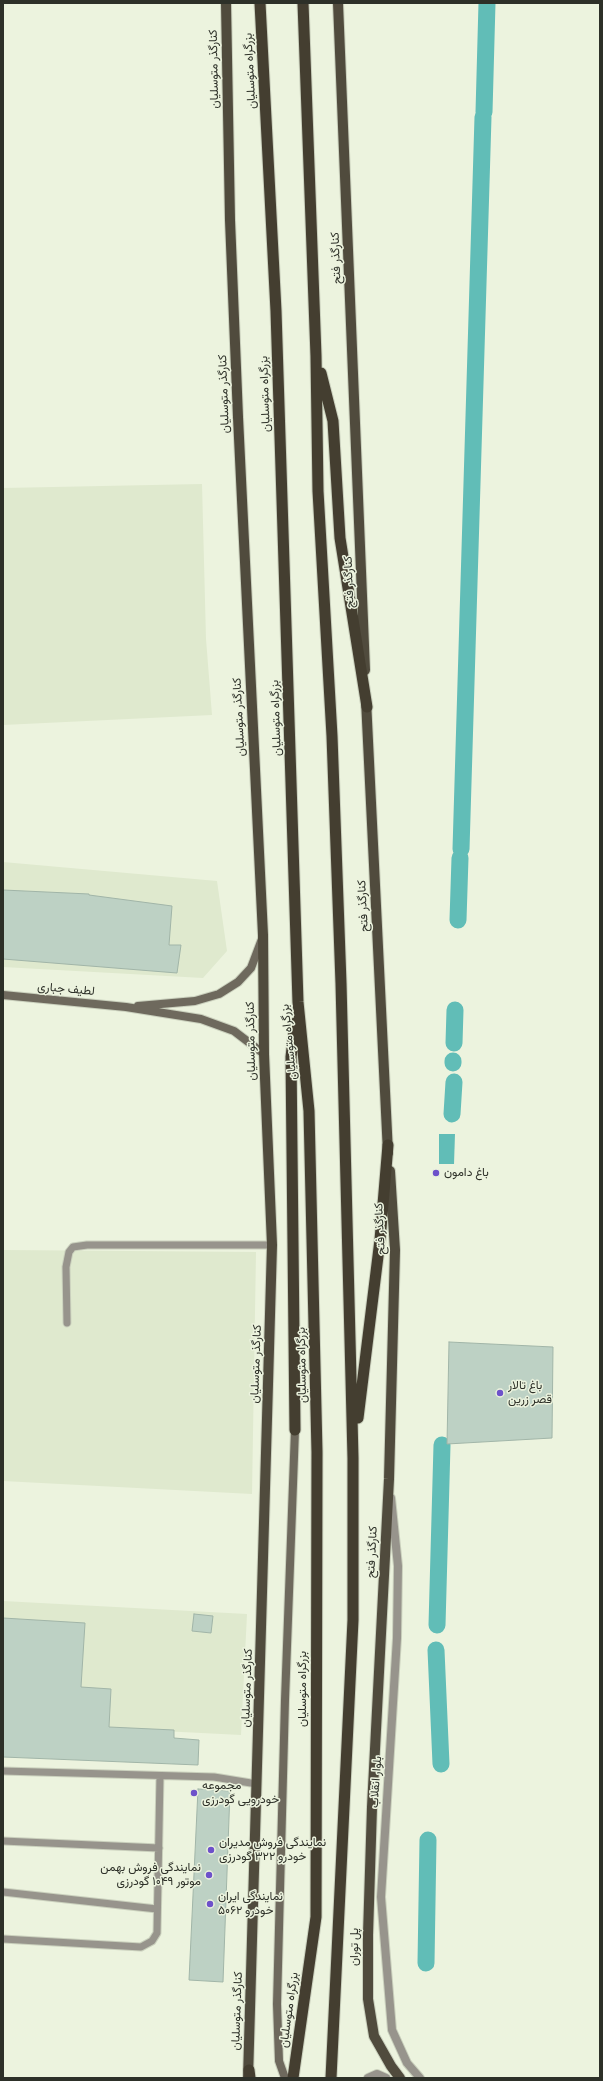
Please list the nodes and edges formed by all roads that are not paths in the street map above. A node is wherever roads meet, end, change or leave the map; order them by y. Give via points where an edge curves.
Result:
1 (226, 3) edge
2 (260, 3) edge
3 (303, 3) edge
4 (338, 3) edge
5 (316, 356) junction
6 (367, 707) junction
7 (263, 935) junction
8 (3, 995) edge
9 (298, 1002) junction
10 (126, 1007) junction
11 (264, 1054) junction
12 (388, 1145) junction
13 (272, 1245) junction
14 (67, 1322) dead end
15 (295, 1430) joint
16 (353, 1458) junction
17 (389, 1479) junction
18 (3, 1771) edge
19 (160, 1776) junction
20 (257, 1784) junction
21 (372, 1807) joint
22 (3, 1841) edge
23 (159, 1848) junction
24 (3, 1892) edge
25 (157, 1909) junction
26 (3, 1939) edge
27 (249, 2075) edge
28 (285, 2078) edge
29 (292, 2078) edge
30 (331, 2078) edge
31 (368, 2078) edge
32 (386, 2078) edge
33 (400, 2078) edge
34 (420, 2078) edge

1 - 7 main road, کنارگذر متوسلیان via 230,220
2 - 9 highway, بزرگراه متوسلیان via 276,311
3 - 5 highway
4 - 6 main road, کنارگذر فتح
5 - 6 highway via 333,420 340,538
5 - 16 highway via 318,491 332,736 341,983
6 - 12 main road, کنارگذر فتح
7 - 10 main road via 251,968 238,982 219,994 195,1001
7 - 11 main road, کنارگذر متوسلیان
8 - 10 main road, لطیف جباری
9 - 15 highway via 291,1057
9 - 29 highway, بزرگراه متوسلیان via 309,1110 317,1452 316,1917
10 - 11 main road via 207,1022 234,1031
11 - 13 main road, کنارگذر متوسلیان
12 - 16 highway via 380,1240
12 - 17 main road, کنارگذر فتح via 395,1250
13 - 14 lane via 73,1247 66,1267
13 - 20 main road, کنارگذر متوسلیان
15 - 28 main road via 277,2004 278,2054
16 - 30 highway via 353,1620
17 - 21 main road, کنارگذر فتح
17 - 34 street, بلوار انقلاب via 398,1566 397,1638 381,1897 392,2030 407,2063
18 - 19 lane
19 - 20 lane via 214,1777
19 - 23 lane
20 - 27 main road, کنارگذر متوسلیان
21 - 33 main road, پل توران via 368,1999 374,2036
22 - 23 lane
23 - 25 lane
24 - 25 lane
25 - 26 lane via 157,1934 152,1941 141,1947
31 - 32 street via 377,2074

